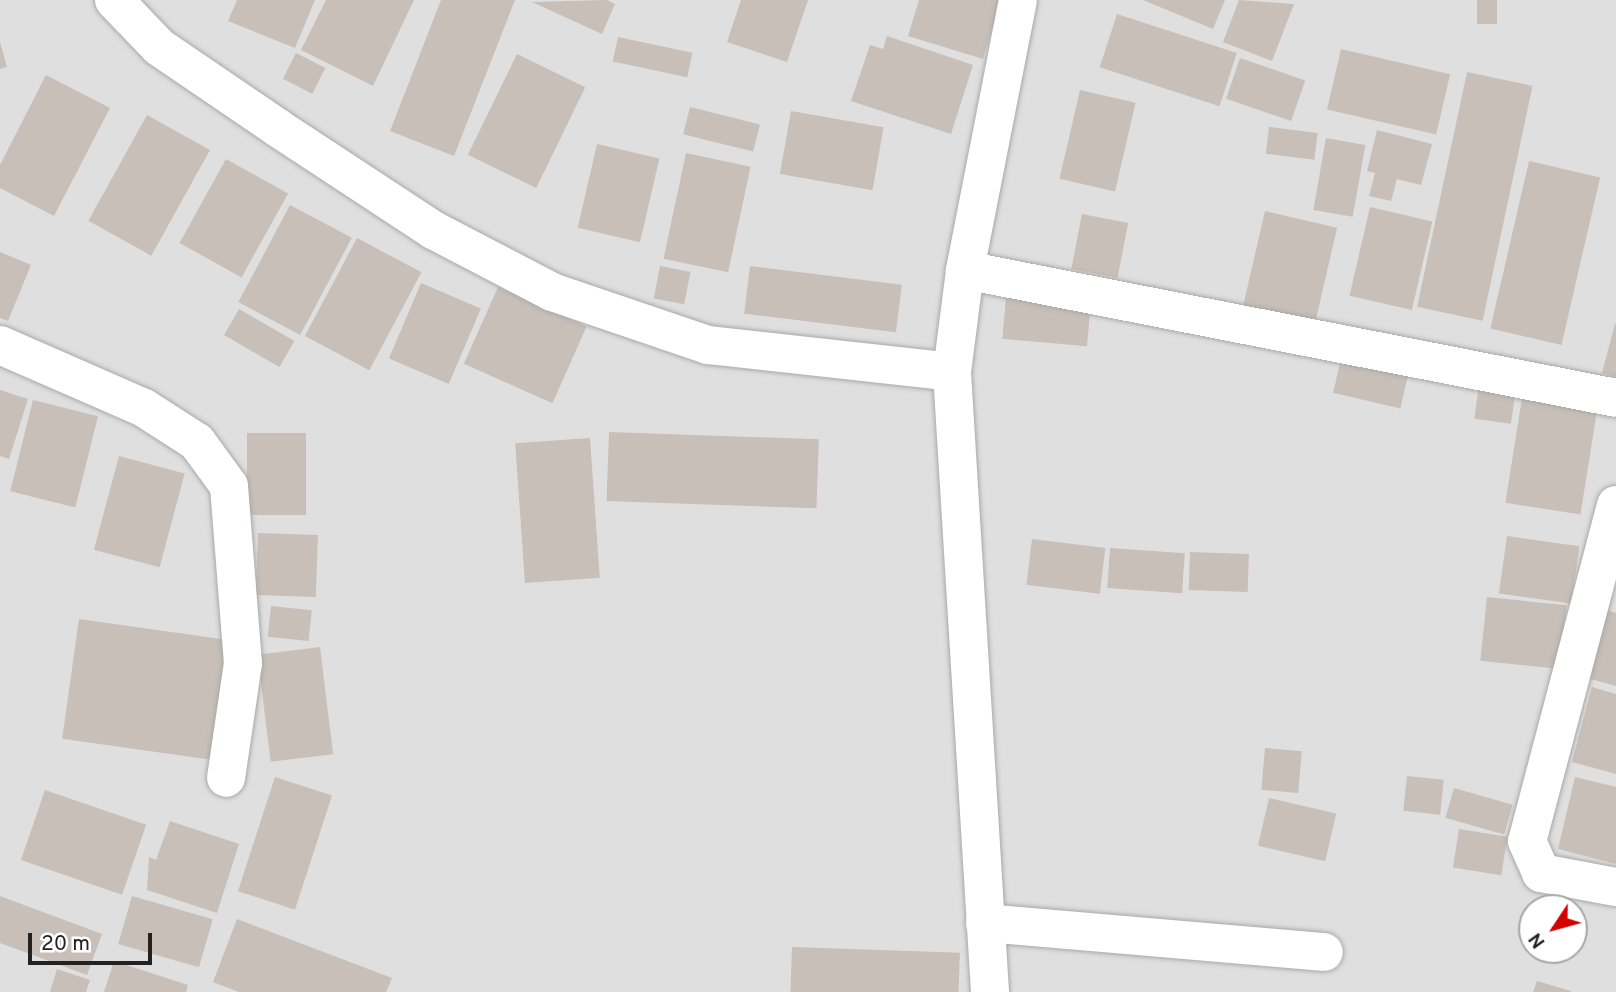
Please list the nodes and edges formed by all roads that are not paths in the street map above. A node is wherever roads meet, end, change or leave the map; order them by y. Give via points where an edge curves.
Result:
1 (114, 0) edge
2 (1018, 0) edge
3 (965, 270) junction
4 (0, 345) edge
5 (952, 372) junction
6 (1616, 398) edge
7 (1616, 505) edge
8 (226, 778) dead end
9 (1616, 887) edge
10 (985, 923) junction
11 (1324, 952) dead end
12 (990, 992) edge

1 - 5 street via 159,47 289,136 433,230 552,292 708,345
2 - 3 street
3 - 5 street
3 - 6 street
4 - 8 street via 144,408 197,442 229,486 243,663
5 - 10 street
7 - 9 street via 1527,841 1541,873
10 - 11 street
10 - 12 street

